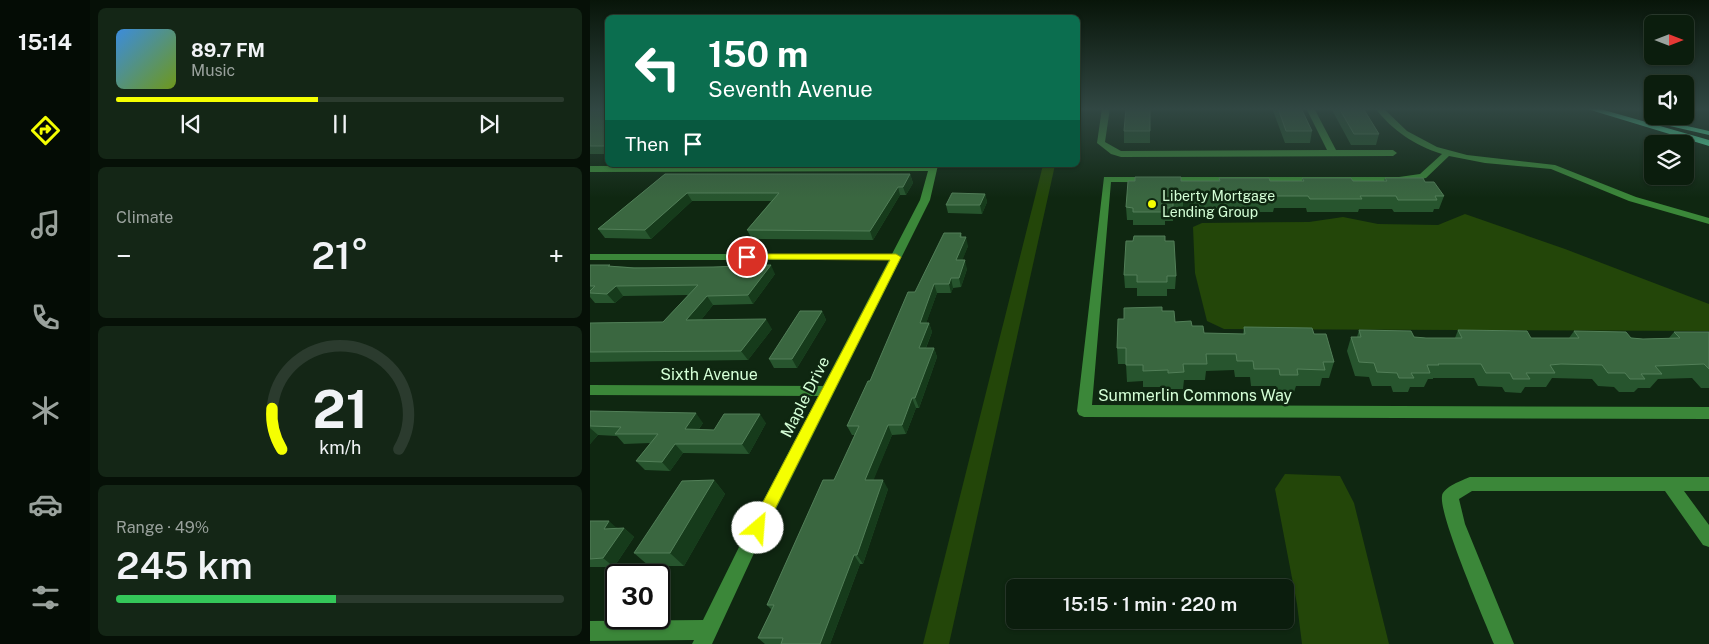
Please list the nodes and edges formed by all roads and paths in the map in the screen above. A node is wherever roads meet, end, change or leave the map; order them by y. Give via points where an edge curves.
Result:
1 (1102, 138) edge
2 (1325, 138) edge
3 (1412, 138) edge
4 (1692, 138) edge
5 (1709, 143) edge
6 (1333, 153) junction
7 (1393, 153) dead end
8 (1448, 153) junction
9 (819, 167) edge
10 (934, 167) edge
11 (590, 169) edge
12 (1709, 221) edge
13 (590, 257) edge
14 (896, 257) junction
15 (590, 390) edge
16 (828, 391) junction
17 (1709, 413) edge
18 (1669, 484) junction
19 (1709, 484) edge
20 (1709, 539) edge
21 (590, 631) edge
22 (705, 637) edge
23 (1504, 644) edge

1 - 6 street via 1101,143 1121,154
2 - 6 street
3 - 8 street
4 - 5 main road
6 - 7 street
8 - 12 street via 1488,161 1552,167 1639,201
8 - 17 street, Summerlin Commons Way via 1423,176 1399,180 1107,179 1084,410
9 - 11 street
10 - 14 street, Maple Drive via 925,200
13 - 14 street
14 - 16 street, Maple Drive
15 - 16 street, Sixth Avenue
16 - 22 street, Maple Drive
18 - 19 street
18 - 20 street
18 - 23 street via 1470,484 1450,496 1456,524
21 - 22 street

